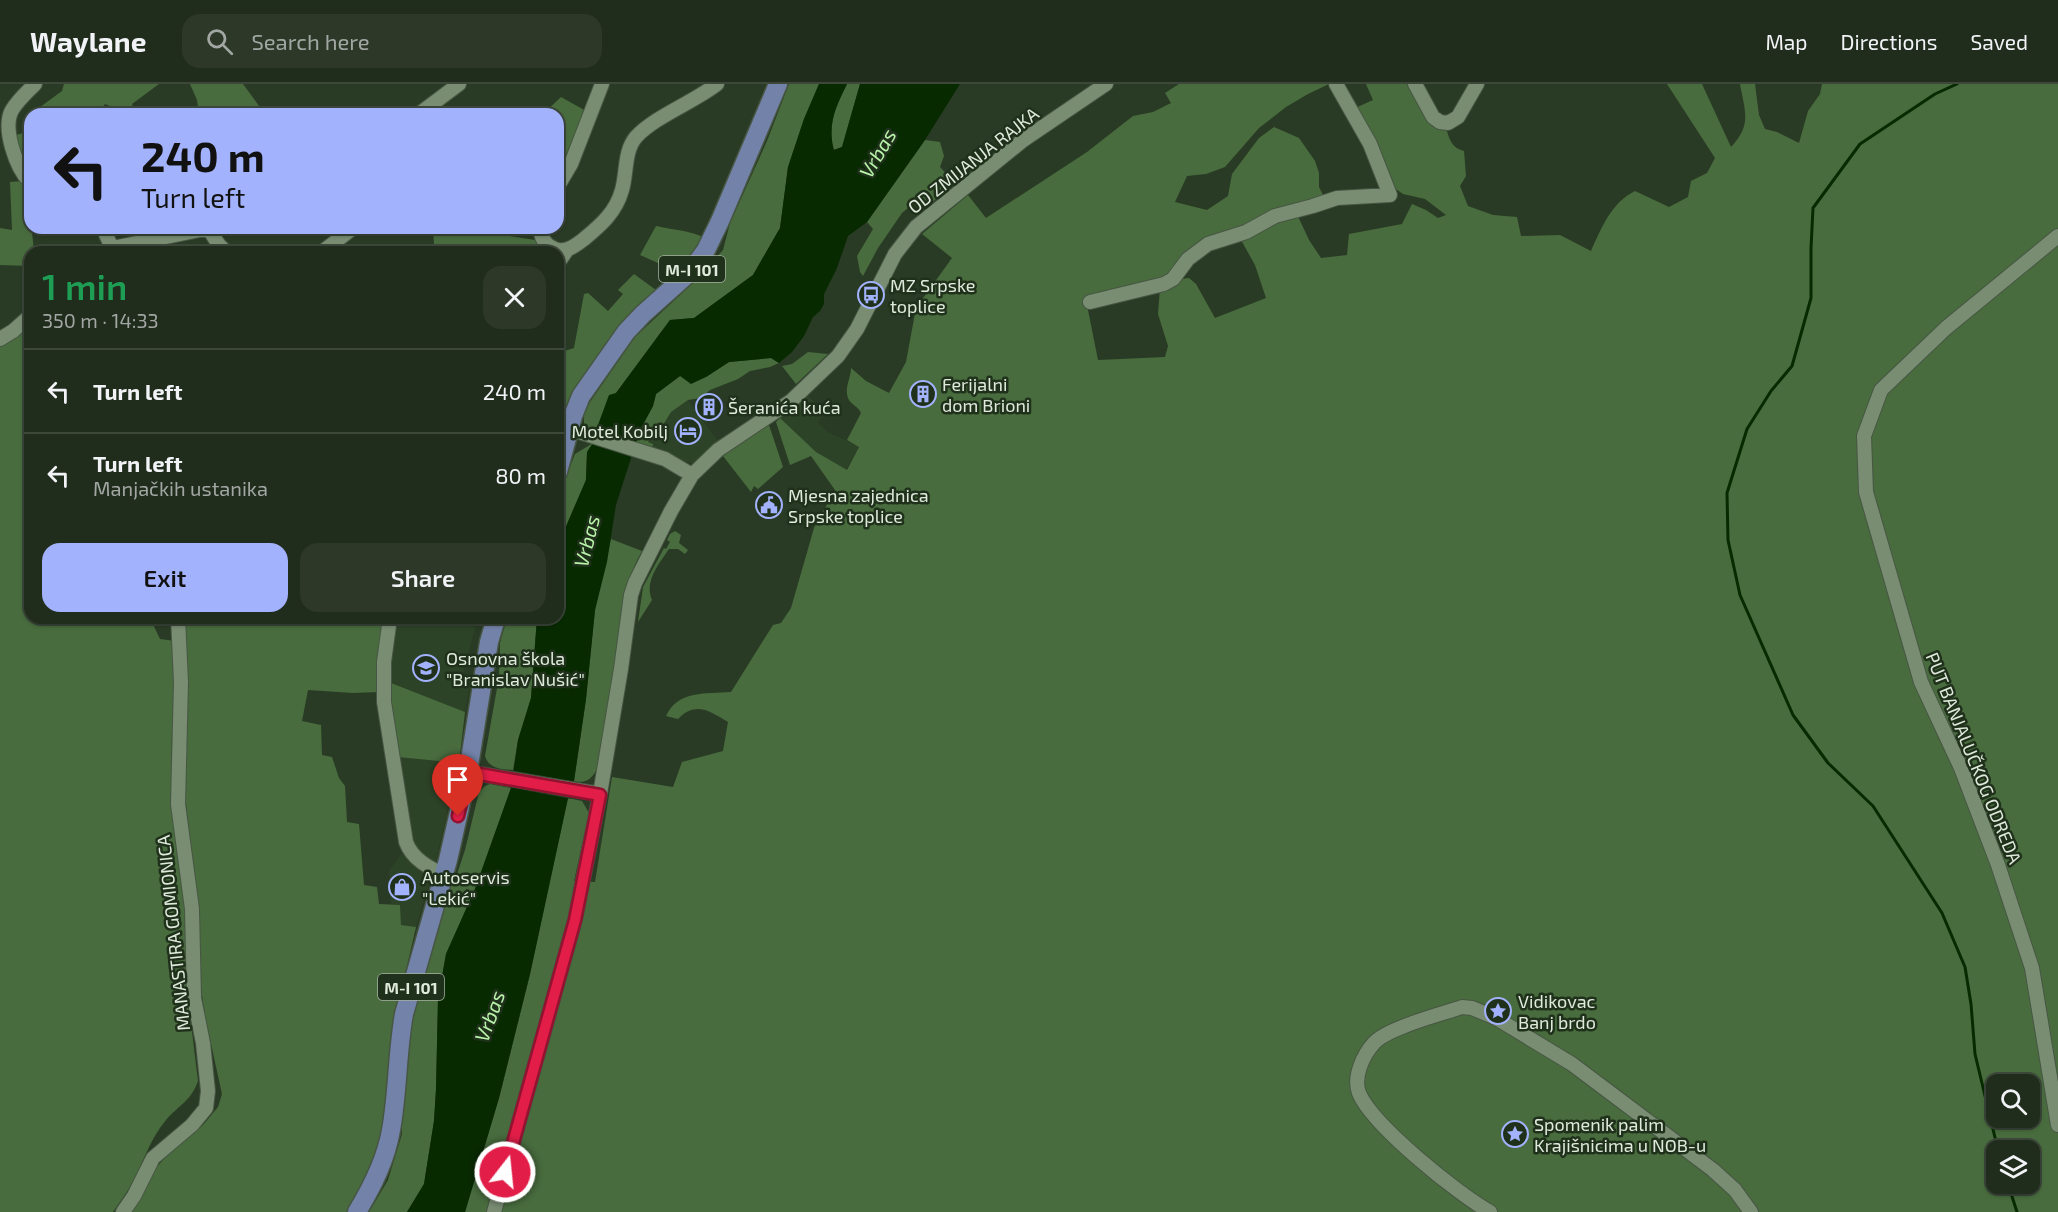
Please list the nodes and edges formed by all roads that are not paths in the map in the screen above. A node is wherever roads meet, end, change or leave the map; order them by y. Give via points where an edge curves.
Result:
1 (35, 84) edge
2 (459, 84) edge
3 (602, 84) edge
4 (717, 84) edge
5 (778, 84) edge
6 (1106, 84) edge
7 (1336, 84) edge
8 (1415, 84) edge
9 (1477, 84) edge
10 (427, 108) edge
11 (564, 165) edge
12 (24, 174) edge
13 (179, 234) edge
14 (345, 234) edge
15 (541, 234) edge
16 (2058, 236) edge
17 (127, 246) edge
18 (330, 246) edge
19 (549, 246) edge
20 (567, 250) joint
21 (564, 254) edge
22 (1090, 302) dead end
23 (24, 321) edge
24 (0, 339) edge
25 (570, 429) junction
26 (564, 450) edge
27 (692, 474) junction
28 (178, 624) edge
29 (389, 624) edge
30 (494, 624) edge
31 (468, 772) junction
32 (600, 795) junction
33 (445, 875) junction
34 (2058, 1125) edge
35 (1480, 1209) edge
36 (123, 1212) edge
37 (357, 1212) edge
38 (494, 1212) edge
39 (1490, 1212) edge
40 (1751, 1212) edge

1 - 12 street via 12,110 10,121 12,146
2 - 10 street
3 - 11 street
4 - 20 street via 637,136 612,213
5 - 25 main road, M-I 101 via 706,250 693,269 626,333 581,396
6 - 27 street, OD ZMIJANJA RAJKA via 1022,141 923,220 896,254 852,338 838,356 790,401 718,450
7 - 22 street via 1370,144 1390,195 1337,198 1275,216 1246,232 1208,244 1164,284
8 - 9 street via 1433,117 1449,123 1458,117
13 - 17 street
14 - 18 street
15 - 19 street
16 - 34 street, PUT BANJALUČKOG ODREDA via 1946,328 1881,390 1864,436 1866,492 1921,682 1961,768 2032,969
20 - 21 street
23 - 24 street
25 - 26 main road, M-I 101
25 - 27 street via 651,453
27 - 32 street, OD ZMIJANJA RAJKA via 631,595
28 - 36 street, MANASTIRA GOMIONICA via 178,804 192,909 194,998 208,1091 206,1108 153,1158
29 - 33 street via 384,702 406,842 429,868
30 - 31 main road, M-I 101
31 - 32 street
31 - 33 main road, M-I 101
32 - 38 street, OD ZMIJANJA RAJKA via 575,920
33 - 37 main road, M-I 101 via 404,1014 391,1131 380,1166
35 - 39 street
35 - 40 street via 1394,1136 1369,1108 1357,1083 1358,1072 1374,1042 1399,1028 1462,1007 1496,1018 1572,1064 1713,1170

